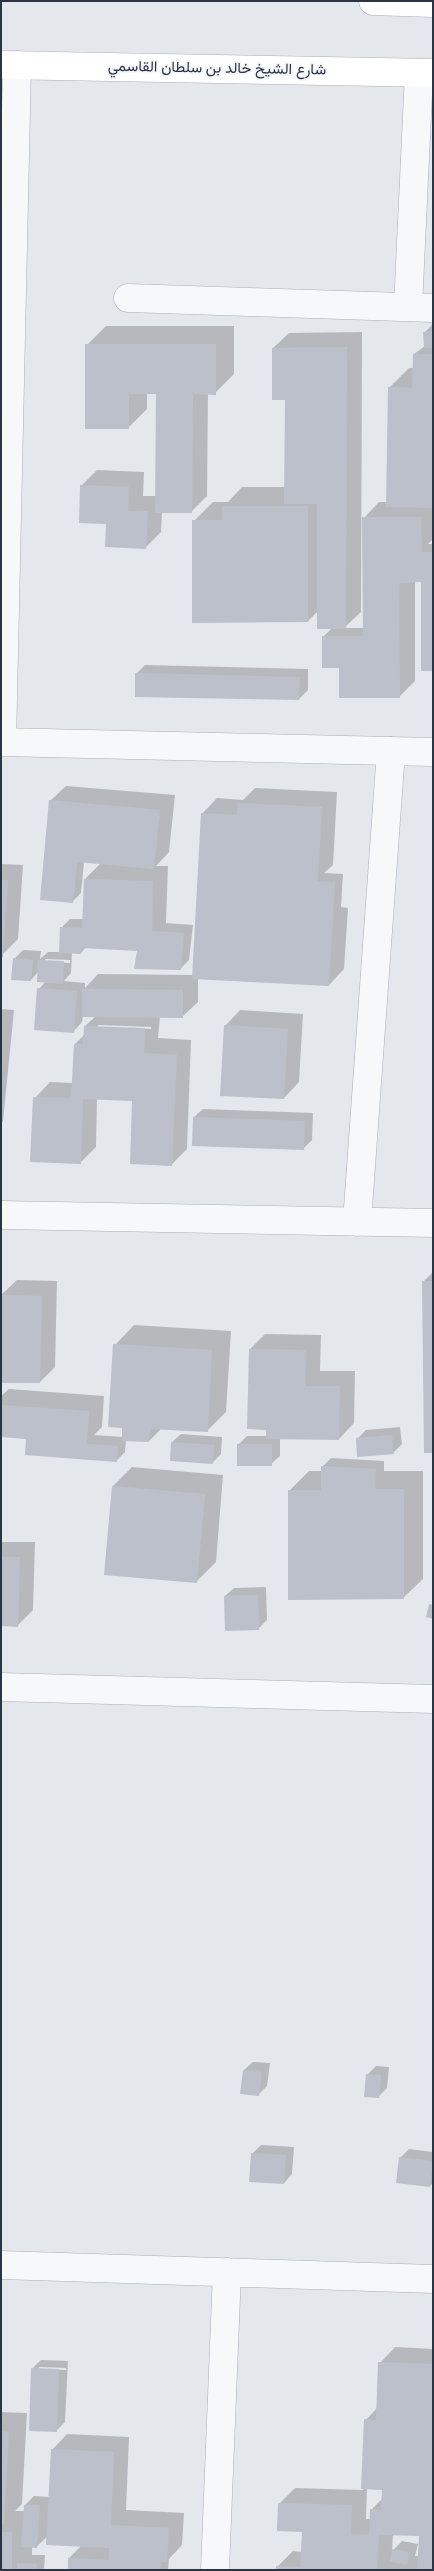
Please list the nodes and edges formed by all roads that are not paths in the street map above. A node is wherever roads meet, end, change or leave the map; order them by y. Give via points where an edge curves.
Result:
1 (373, 1) edge
2 (433, 3) edge
3 (9, 65) edge
4 (426, 73) edge
5 (128, 298) dead end
6 (420, 308) edge
7 (1, 742) edge
8 (391, 751) junction
9 (433, 752) edge
10 (1, 1215) edge
11 (357, 1222) junction
12 (433, 1224) edge
13 (1, 1687) edge
14 (433, 1699) edge
15 (1, 2265) edge
16 (227, 2272) junction
17 (433, 2279) edge
18 (215, 2570) edge

1 - 2 main road
3 - 4 main road, شارع الشيخ خالد بن سلطان القاسمي
3 - 7 street
4 - 6 street
5 - 6 street
7 - 8 street
8 - 9 street
8 - 11 street
10 - 11 street
11 - 12 street
13 - 14 street
15 - 16 street
16 - 17 street
16 - 18 street

